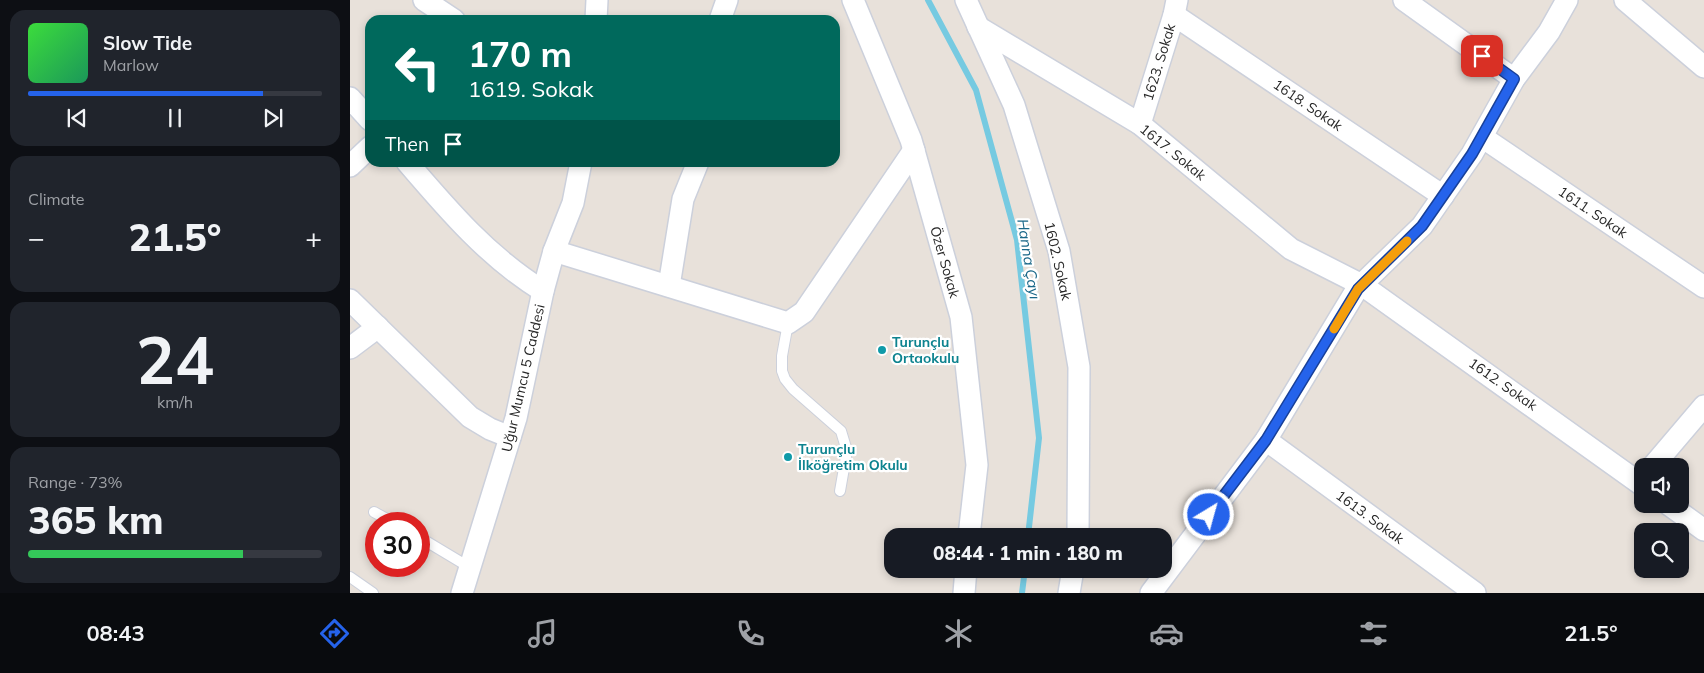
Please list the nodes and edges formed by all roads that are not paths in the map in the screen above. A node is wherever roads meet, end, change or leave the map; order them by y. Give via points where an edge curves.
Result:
1 (424, 0) edge
2 (597, 0) edge
3 (727, 0) edge
4 (853, 0) edge
5 (966, 0) edge
6 (1404, 0) edge
7 (1567, 0) edge
8 (1625, 0) edge
9 (1175, 7) edge
10 (446, 15) edge
11 (596, 15) edge
12 (722, 15) edge
13 (978, 27) junction
14 (1704, 67) edge
15 (1514, 79) junction
16 (350, 98) edge
17 (365, 114) edge
18 (1140, 124) junction
19 (1482, 137) junction
20 (914, 150) junction
21 (365, 152) edge
22 (350, 166) edge
23 (411, 167) edge
24 (580, 167) edge
25 (696, 167) edge
26 (1443, 196) junction
27 (554, 252) junction
28 (1362, 285) junction
29 (669, 286) junction
30 (1704, 287) edge
31 (543, 291) junction
32 (350, 300) edge
33 (788, 322) junction
34 (378, 327) junction
35 (350, 348) edge
36 (1704, 406) edge
37 (510, 437) junction
38 (1266, 440) junction
39 (1660, 458) edge
40 (1634, 477) edge
41 (840, 491) dead end
42 (1680, 513) edge
43 (970, 528) edge
44 (1078, 528) edge
45 (1704, 530) edge
46 (430, 544) edge
47 (469, 567) junction
48 (350, 577) edge
49 (965, 578) edge
50 (1072, 578) edge
51 (372, 593) edge
52 (462, 593) edge
53 (964, 593) edge
54 (1069, 593) edge
55 (1151, 593) edge
56 (1475, 593) edge

1 - 10 street
2 - 11 street
3 - 12 street
4 - 20 street, Özer Sokak
5 - 13 street, 1602. Sokak
6 - 15 street
7 - 15 street via 1549,32
8 - 14 street
9 - 18 street, 1623. Sokak
9 - 26 street, 1618. Sokak
13 - 18 street, 1617. Sokak
13 - 44 street, 1602. Sokak via 1014,105 1059,251 1079,367
15 - 19 street
16 - 17 street
18 - 28 street, 1617. Sokak via 1291,249
19 - 26 street
19 - 30 street, 1611. Sokak
20 - 33 street via 804,312
20 - 43 street, Özer Sokak via 961,317 977,465
21 - 22 street
23 - 31 street via 452,215 494,256
24 - 27 street, Uğur Mumcu 5 Caddesi via 573,203
25 - 29 street via 683,199
26 - 28 street via 1422,226
27 - 29 street
27 - 31 street, Uğur Mumcu 5 Caddesi
28 - 38 street
28 - 40 street, 1612. Sokak
29 - 33 street
31 - 37 street, Uğur Mumcu 5 Caddesi
32 - 34 street
33 - 41 lane via 782,356 784,379 841,432 847,451
34 - 35 street
34 - 37 street via 470,417
36 - 39 street
37 - 47 street, Uğur Mumcu 5 Caddesi
38 - 55 street
38 - 56 street, 1613. Sokak
42 - 45 street
46 - 47 lane
47 - 52 street, Uğur Mumcu 5 Caddesi
48 - 51 lane
49 - 53 street
50 - 54 street

